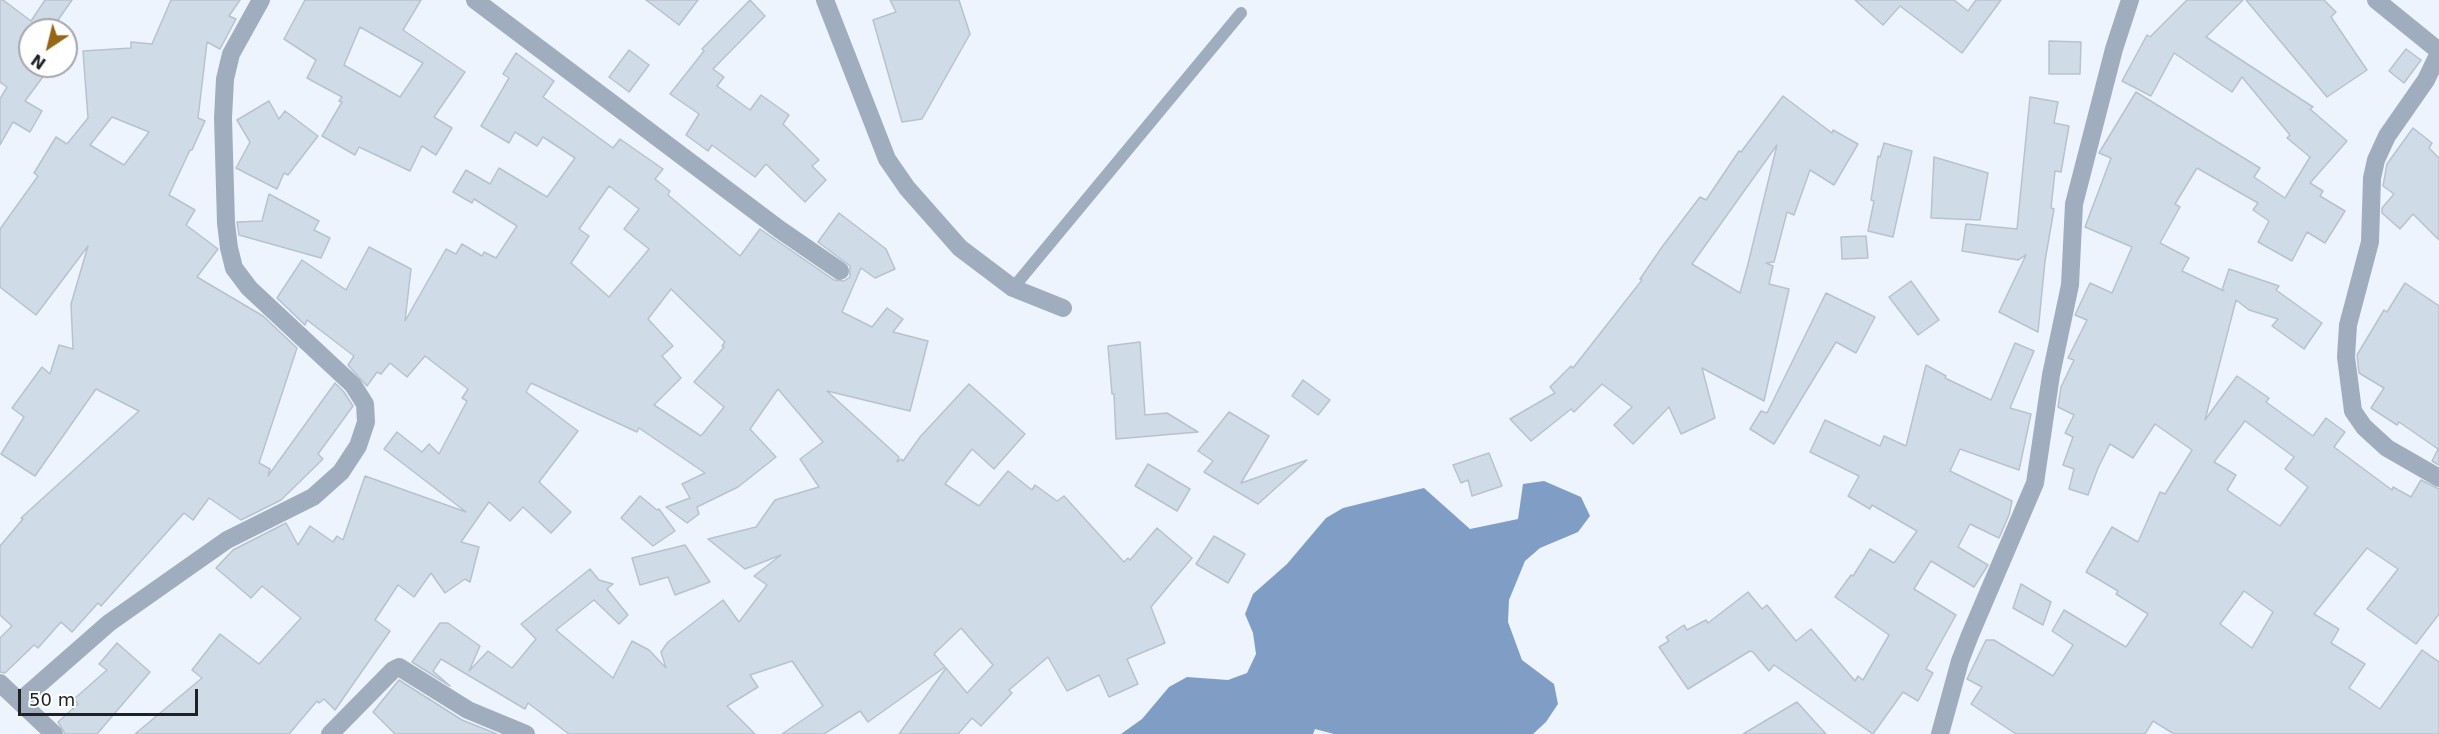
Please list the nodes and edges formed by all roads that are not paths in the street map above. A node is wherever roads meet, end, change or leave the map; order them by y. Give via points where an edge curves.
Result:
1 (261, 0) edge
2 (475, 0) edge
3 (825, 0) edge
4 (2130, 0) edge
5 (2376, 0) edge
6 (1241, 13) dead end
7 (2439, 52) edge
8 (840, 271) dead end
9 (1013, 288) junction
10 (1063, 308) dead end
11 (2439, 478) edge
12 (0, 683) edge
13 (20, 701) junction
14 (54, 734) edge
15 (330, 734) edge
16 (526, 734) edge
17 (1940, 734) edge

1 - 13 street via 231,54 225,79 229,248 234,268 249,288 353,385 365,404 366,422 358,446 341,472 313,497 227,540 162,585 109,623
2 - 8 street
3 - 9 street via 887,159 920,206 960,249
4 - 17 street via 2074,204 2070,285 2051,375 2035,483 1967,644
5 - 7 street
6 - 9 lane
7 - 11 street via 2426,80 2386,136 2376,160 2370,242 2348,325 2346,357 2353,411 2364,427 2386,448
9 - 10 street
12 - 13 street
13 - 14 street
15 - 16 street via 399,668 468,710

